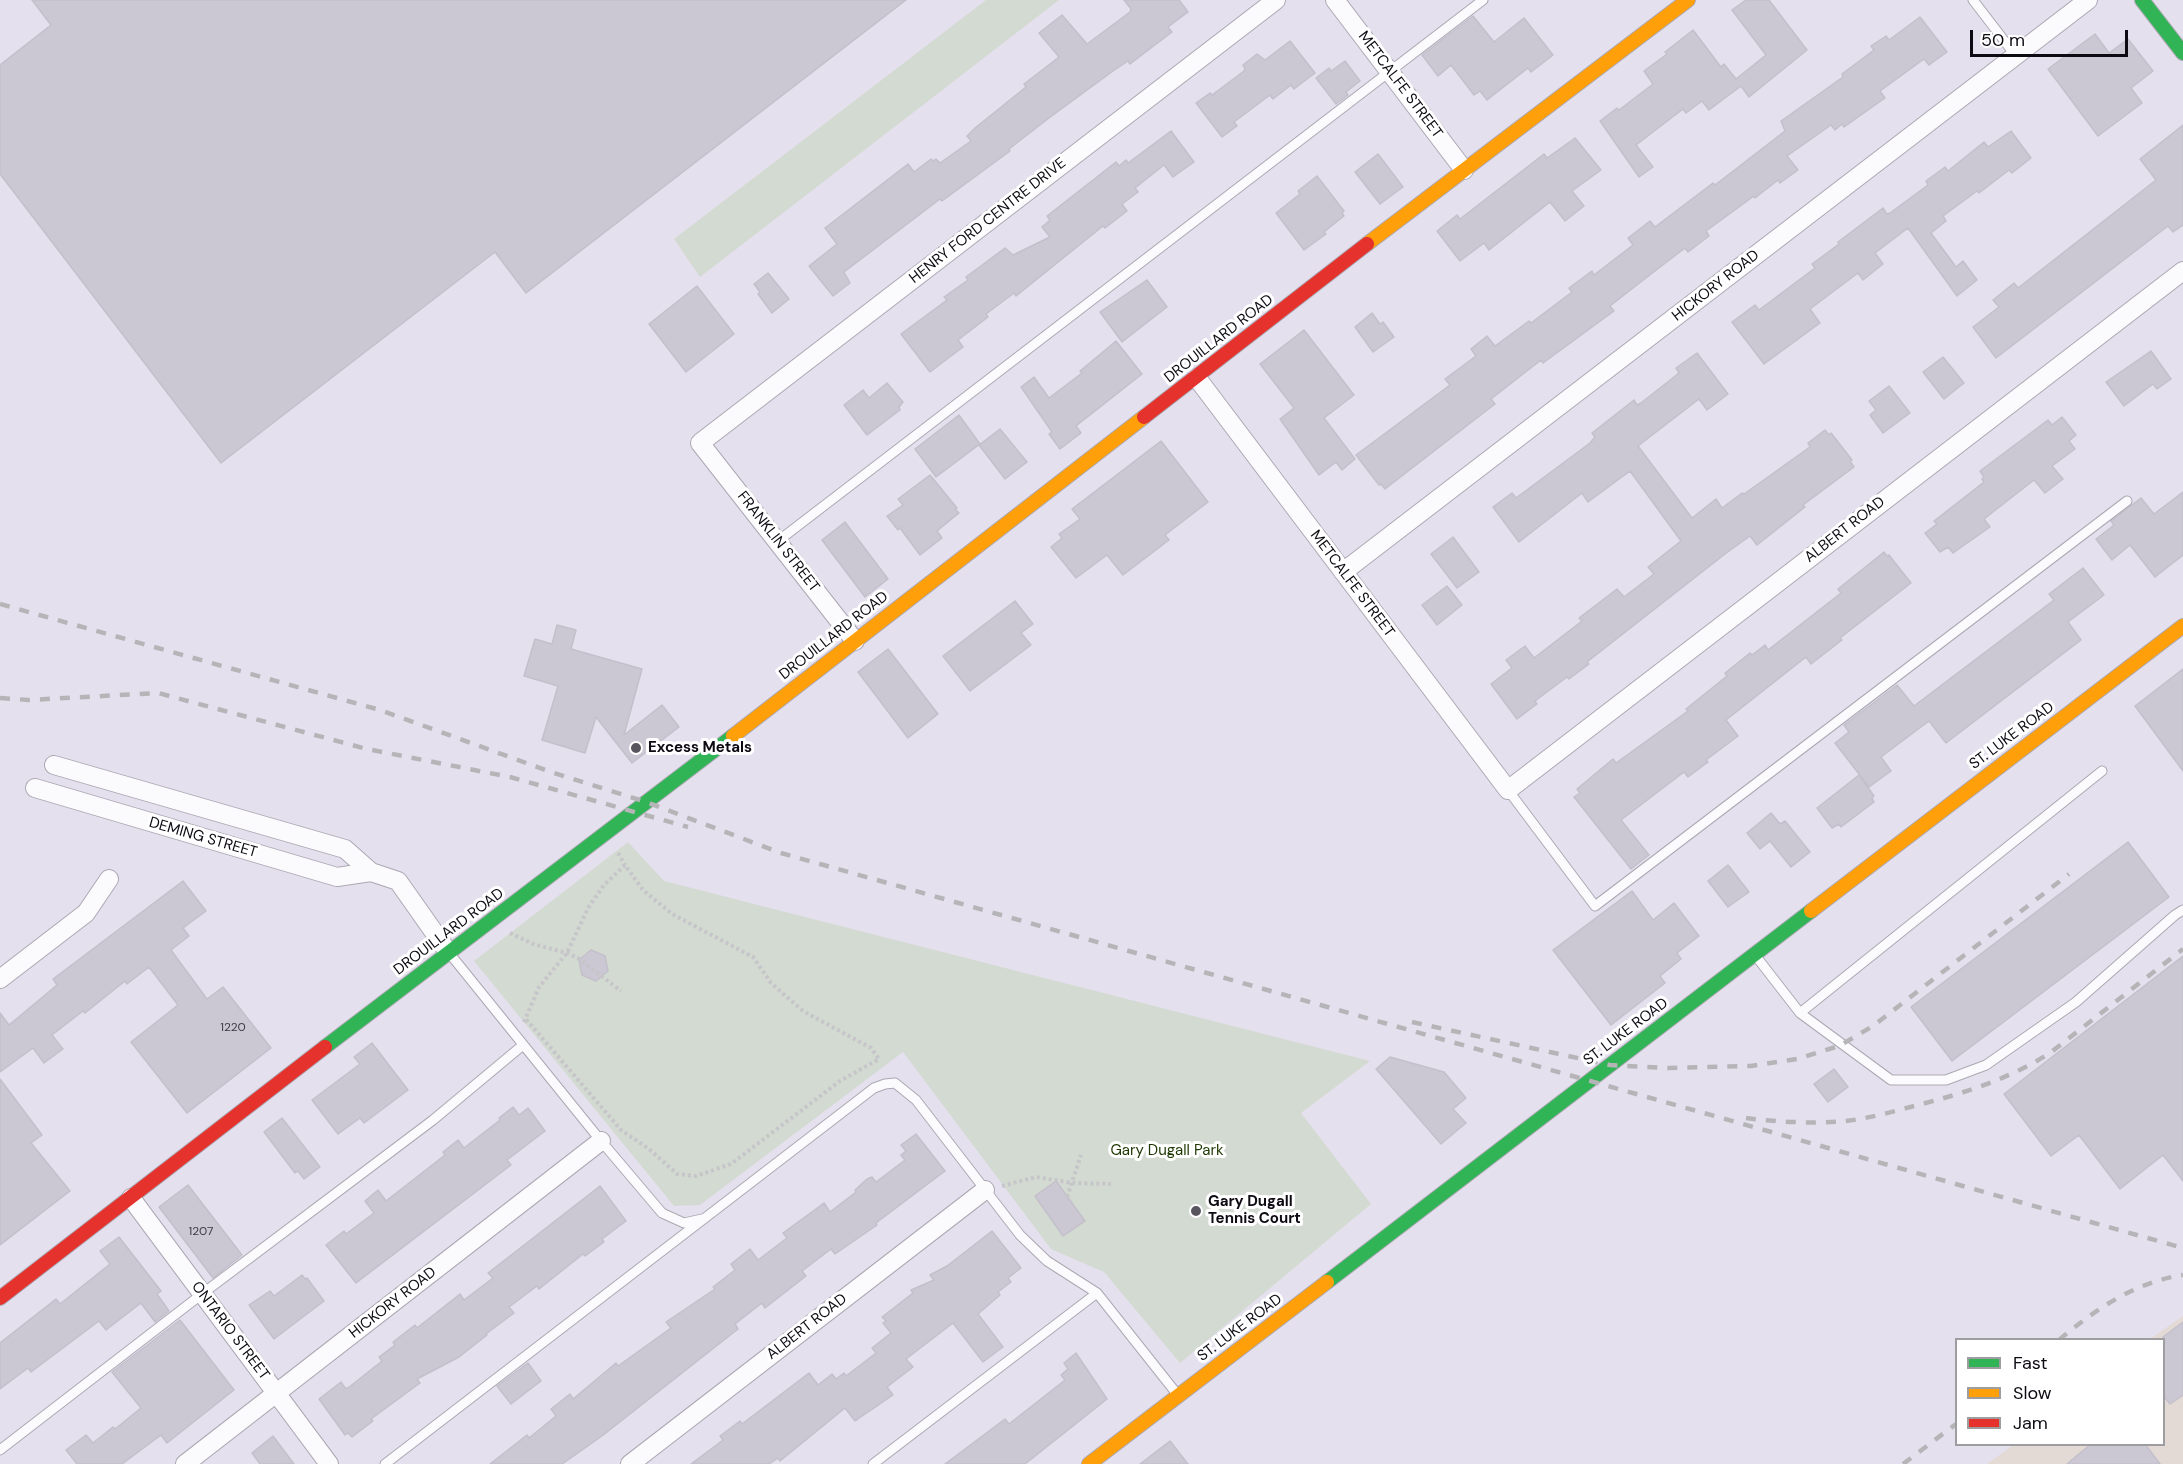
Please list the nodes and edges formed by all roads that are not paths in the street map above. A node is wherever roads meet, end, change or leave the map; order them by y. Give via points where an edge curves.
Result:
1 (1276, 0) edge
2 (1335, 0) edge
3 (1483, 0) edge
4 (1688, 0) edge
5 (1973, 0) edge
6 (2088, 0) edge
7 (2142, 0) edge
8 (2183, 53) edge
9 (2016, 56) junction
10 (1390, 71) junction
11 (1464, 170) junction
12 (2183, 271) edge
13 (1197, 378) junction
14 (700, 443) joint
15 (2127, 501) dead end
16 (778, 541) junction
17 (1343, 572) junction
18 (2183, 626) edge
19 (855, 641) junction
20 (54, 765) dead end
21 (2102, 771) dead end
22 (35, 788) dead end
23 (1508, 790) junction
24 (371, 872) junction
25 (109, 879) dead end
26 (2183, 910) edge
27 (448, 952) junction
28 (1754, 955) junction
29 (0, 979) edge
30 (1800, 1012) junction
31 (523, 1045) junction
32 (601, 1141) junction
33 (985, 1190) junction
34 (131, 1198) junction
35 (704, 1218) junction
36 (1097, 1293) junction
37 (202, 1294) junction
38 (0, 1298) edge
39 (276, 1394) junction
40 (1178, 1395) junction
41 (0, 1450) edge
42 (185, 1464) edge
43 (328, 1464) edge
44 (385, 1464) edge
45 (630, 1464) edge
46 (873, 1464) edge
47 (1089, 1464) edge

1 - 14 street, HENRY FORD CENTRE DRIVE
2 - 10 street, METCALFE STREET
3 - 10 lane
4 - 11 street, DROUILLARD ROAD
5 - 9 lane
6 - 9 street, HICKORY ROAD
7 - 8 street
9 - 17 street, HICKORY ROAD
10 - 11 street, METCALFE STREET
10 - 16 lane
11 - 13 street, DROUILLARD ROAD
12 - 23 street, ALBERT ROAD
13 - 17 street, METCALFE STREET
13 - 19 street, DROUILLARD ROAD
14 - 16 street, FRANKLIN STREET
15 - 23 lane via 1595,906
16 - 19 street, FRANKLIN STREET
17 - 23 street, METCALFE STREET
18 - 28 street, ST. LUKE ROAD
19 - 27 street, DROUILLARD ROAD
20 - 24 street, DEMING STREET via 345,849
21 - 30 lane
22 - 24 street, DEMING STREET via 337,877
24 - 27 street, DEMING STREET via 398,881
25 - 29 street via 86,913
26 - 30 lane via 2076,1002 1986,1065 1947,1080 1891,1080
27 - 31 lane
27 - 34 street, DROUILLARD ROAD
28 - 30 lane
28 - 40 street, ST. LUKE ROAD
31 - 32 lane
31 - 37 lane via 433,1120
32 - 35 lane via 663,1213 684,1223
32 - 39 street, HICKORY ROAD
33 - 35 lane via 916,1100 895,1083 874,1088
33 - 36 lane via 1020,1235 1047,1261
33 - 45 street, ALBERT ROAD
34 - 37 street, ONTARIO STREET
34 - 38 street, DROUILLARD ROAD
35 - 44 lane
36 - 40 lane
36 - 46 lane
37 - 39 street, ONTARIO STREET
37 - 41 lane
39 - 42 street, HICKORY ROAD
39 - 43 street, ONTARIO STREET
40 - 47 street, ST. LUKE ROAD

